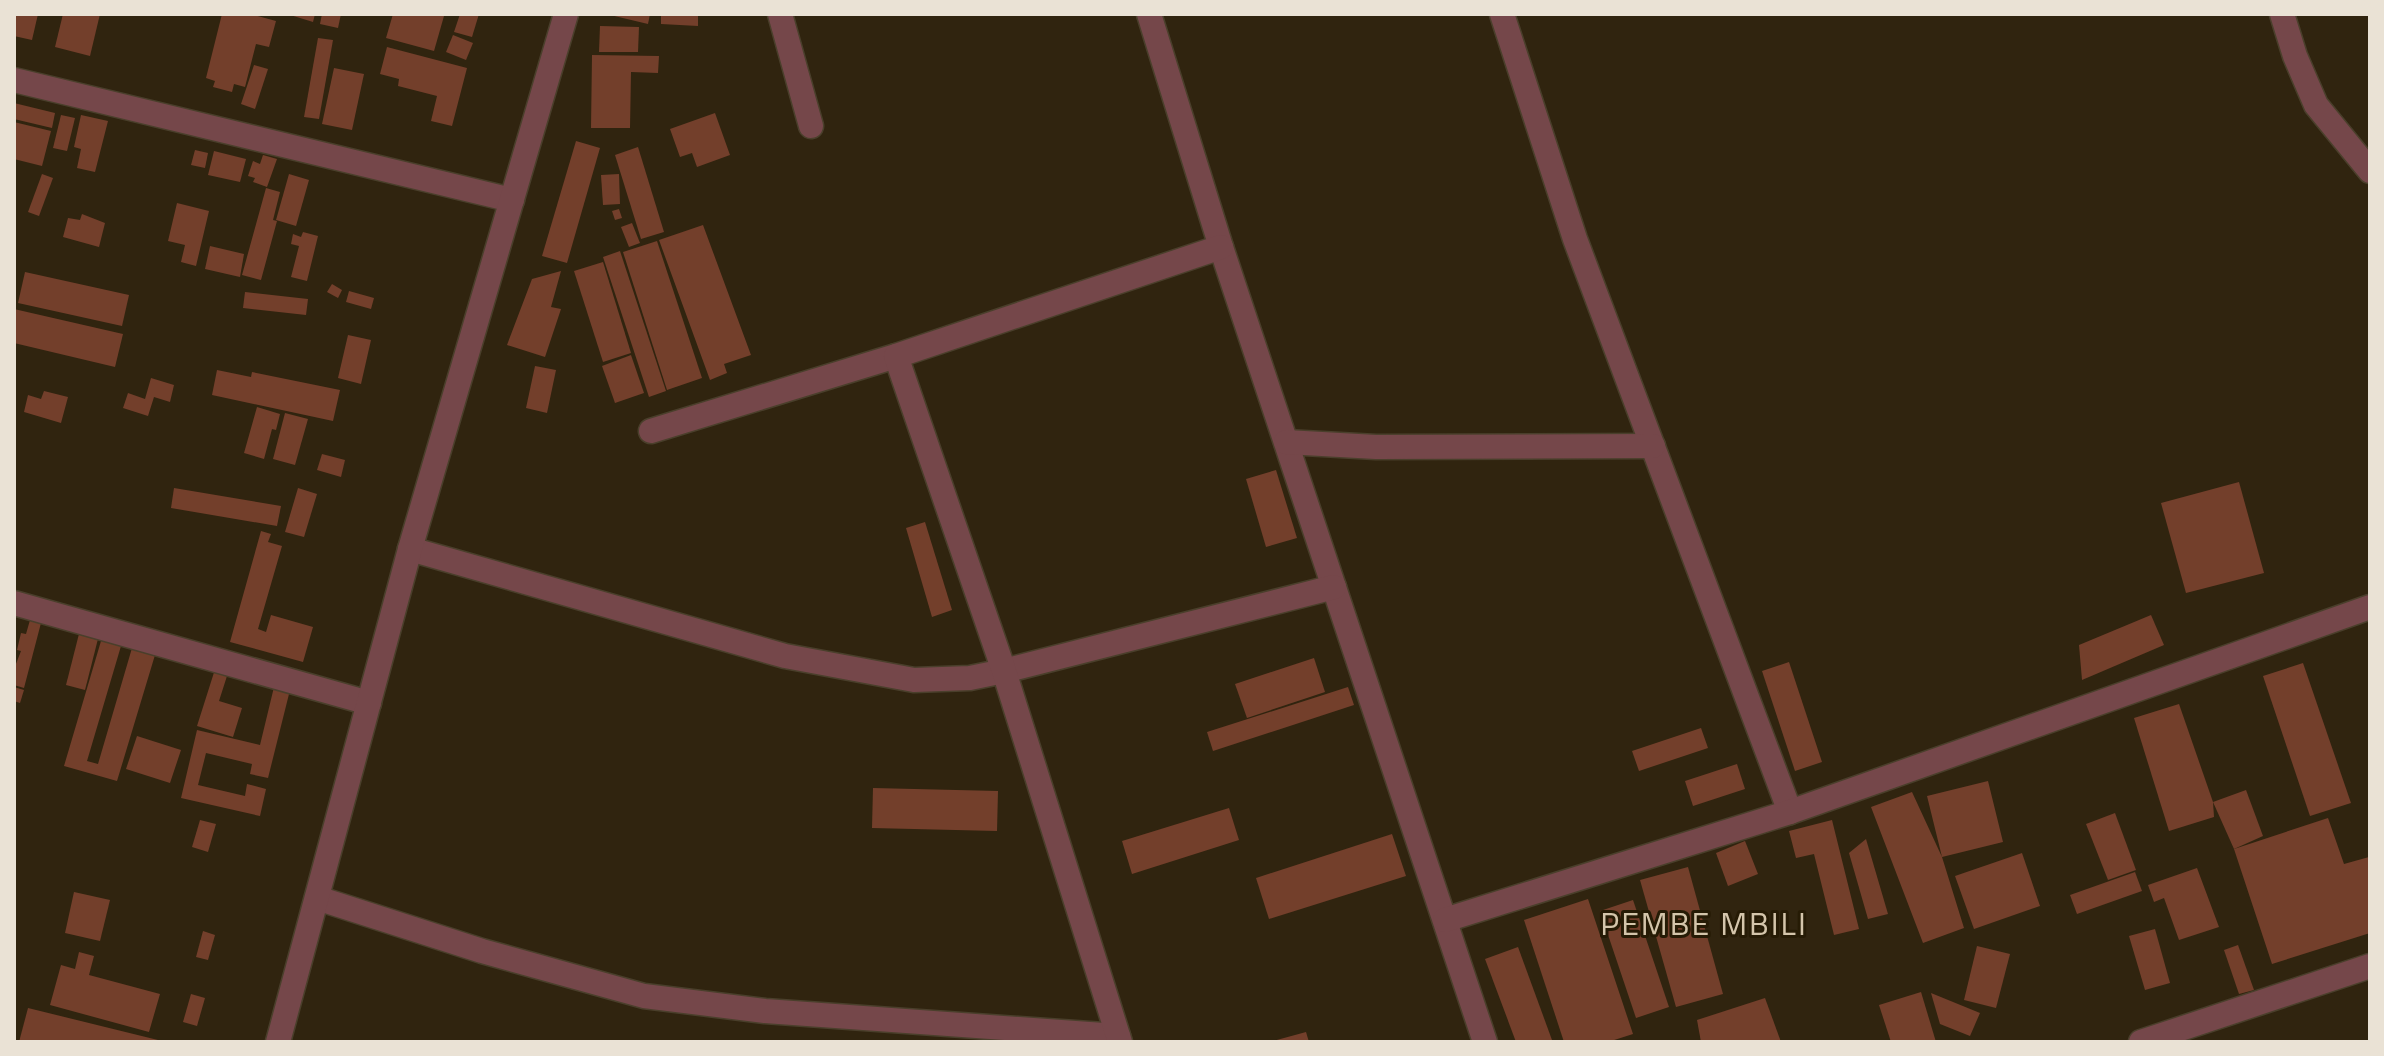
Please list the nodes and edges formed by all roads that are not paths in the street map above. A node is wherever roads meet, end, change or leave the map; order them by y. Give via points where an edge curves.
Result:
1 (566, 14) edge
2 (780, 14) edge
3 (1149, 14) edge
4 (1502, 14) edge
5 (2282, 14) edge
6 (14, 80) edge
7 (811, 126) dead end
8 (2370, 171) edge
9 (512, 200) junction
10 (1221, 247) junction
11 (896, 356) junction
12 (651, 431) dead end
13 (1286, 442) junction
14 (1653, 446) junction
15 (410, 549) junction
16 (1334, 587) junction
17 (14, 603) edge
18 (2370, 607) edge
19 (1004, 671) junction
20 (369, 703) junction
21 (1790, 812) junction
22 (317, 898) junction
23 (1445, 920) junction
24 (2370, 966) edge
25 (1119, 1039) edge
26 (278, 1042) edge
27 (1485, 1042) edge
28 (2141, 1042) edge

1 - 9 street
2 - 7 street
3 - 10 street
4 - 14 street via 1575,239
5 - 8 street via 2316,105
6 - 9 street
9 - 15 street
10 - 11 street
10 - 13 street
11 - 12 street
11 - 19 street
13 - 14 street via 1376,447
13 - 16 street
14 - 21 street
15 - 19 street via 785,656 914,680
15 - 20 street
16 - 19 street
16 - 23 street
17 - 20 street
18 - 21 street
19 - 25 street
20 - 22 street
21 - 23 street
22 - 25 street via 644,996 765,1011
22 - 26 street
23 - 27 street
24 - 28 street

